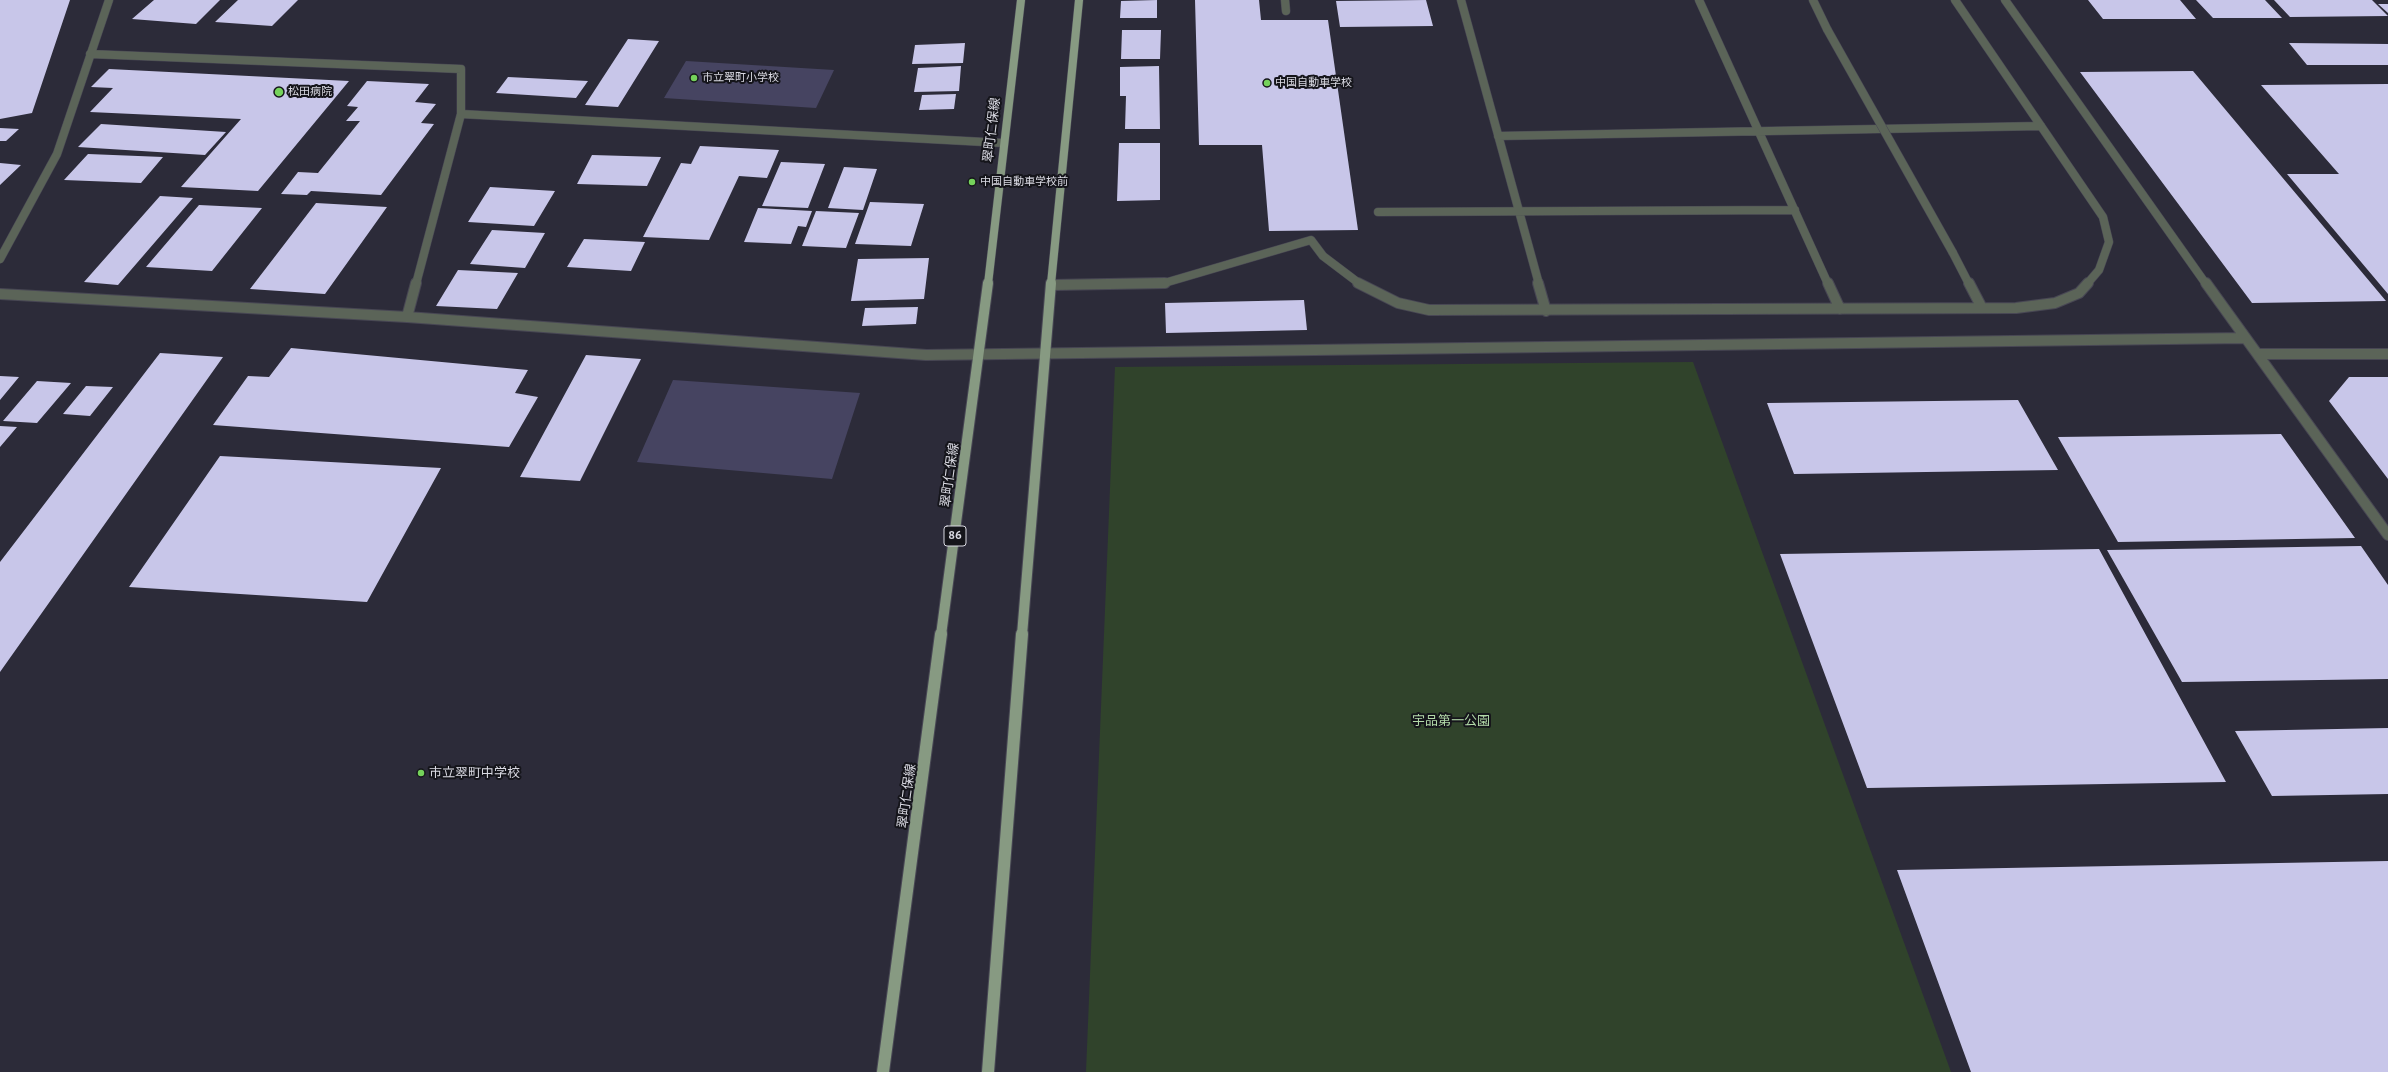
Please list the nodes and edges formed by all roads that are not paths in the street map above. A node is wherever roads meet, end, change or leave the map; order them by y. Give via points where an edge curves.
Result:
1 (109, 0) edge
2 (1021, 0) edge
3 (1079, 0) edge
4 (1285, 0) edge
5 (1461, 0) edge
6 (1699, 0) edge
7 (1813, 0) edge
8 (1955, 0) edge
9 (2005, 0) edge
10 (1286, 11) dead end
11 (90, 54) junction
12 (461, 114) junction
13 (2041, 126) junction
14 (1758, 131) junction
15 (1498, 136) junction
16 (1003, 143) junction
17 (1518, 210) junction
18 (1795, 210) junction
19 (1378, 212) dead end
20 (0, 259) edge
21 (1052, 284) junction
22 (0, 294) edge
23 (1982, 308) junction
24 (1840, 309) junction
25 (1546, 311) junction
26 (407, 317) junction
27 (2245, 338) junction
28 (1045, 354) junction
29 (2258, 354) junction
30 (2388, 354) edge
31 (979, 355) junction
32 (2388, 535) edge
33 (883, 1072) edge
34 (988, 1072) edge

1 - 11 street
2 - 16 main road, 翠町仁保線 / 86
3 - 21 main road
4 - 10 street
5 - 15 street
6 - 14 street
7 - 23 street, bridge via 1826,29
8 - 13 street
9 - 27 street
11 - 12 street via 461,69
11 - 20 street via 57,154
12 - 16 street
12 - 26 street
13 - 14 street
13 - 23 street via 2103,216 2109,242 2099,270 2079,293 2055,303 2016,308
14 - 15 street
14 - 18 street
15 - 17 street
16 - 31 main road, 翠町仁保線 / 86
17 - 18 street
17 - 19 street
17 - 25 street
18 - 24 street
21 - 25 street via 1160,284 1311,240 1323,256 1364,287 1398,303 1429,310
21 - 28 main road
22 - 26 street
23 - 24 street
24 - 25 street
26 - 31 street via 918,354
27 - 28 street
27 - 29 street
28 - 31 street
28 - 34 main road
29 - 30 street
29 - 32 street
31 - 33 main road, 翠町仁保線 / 86

